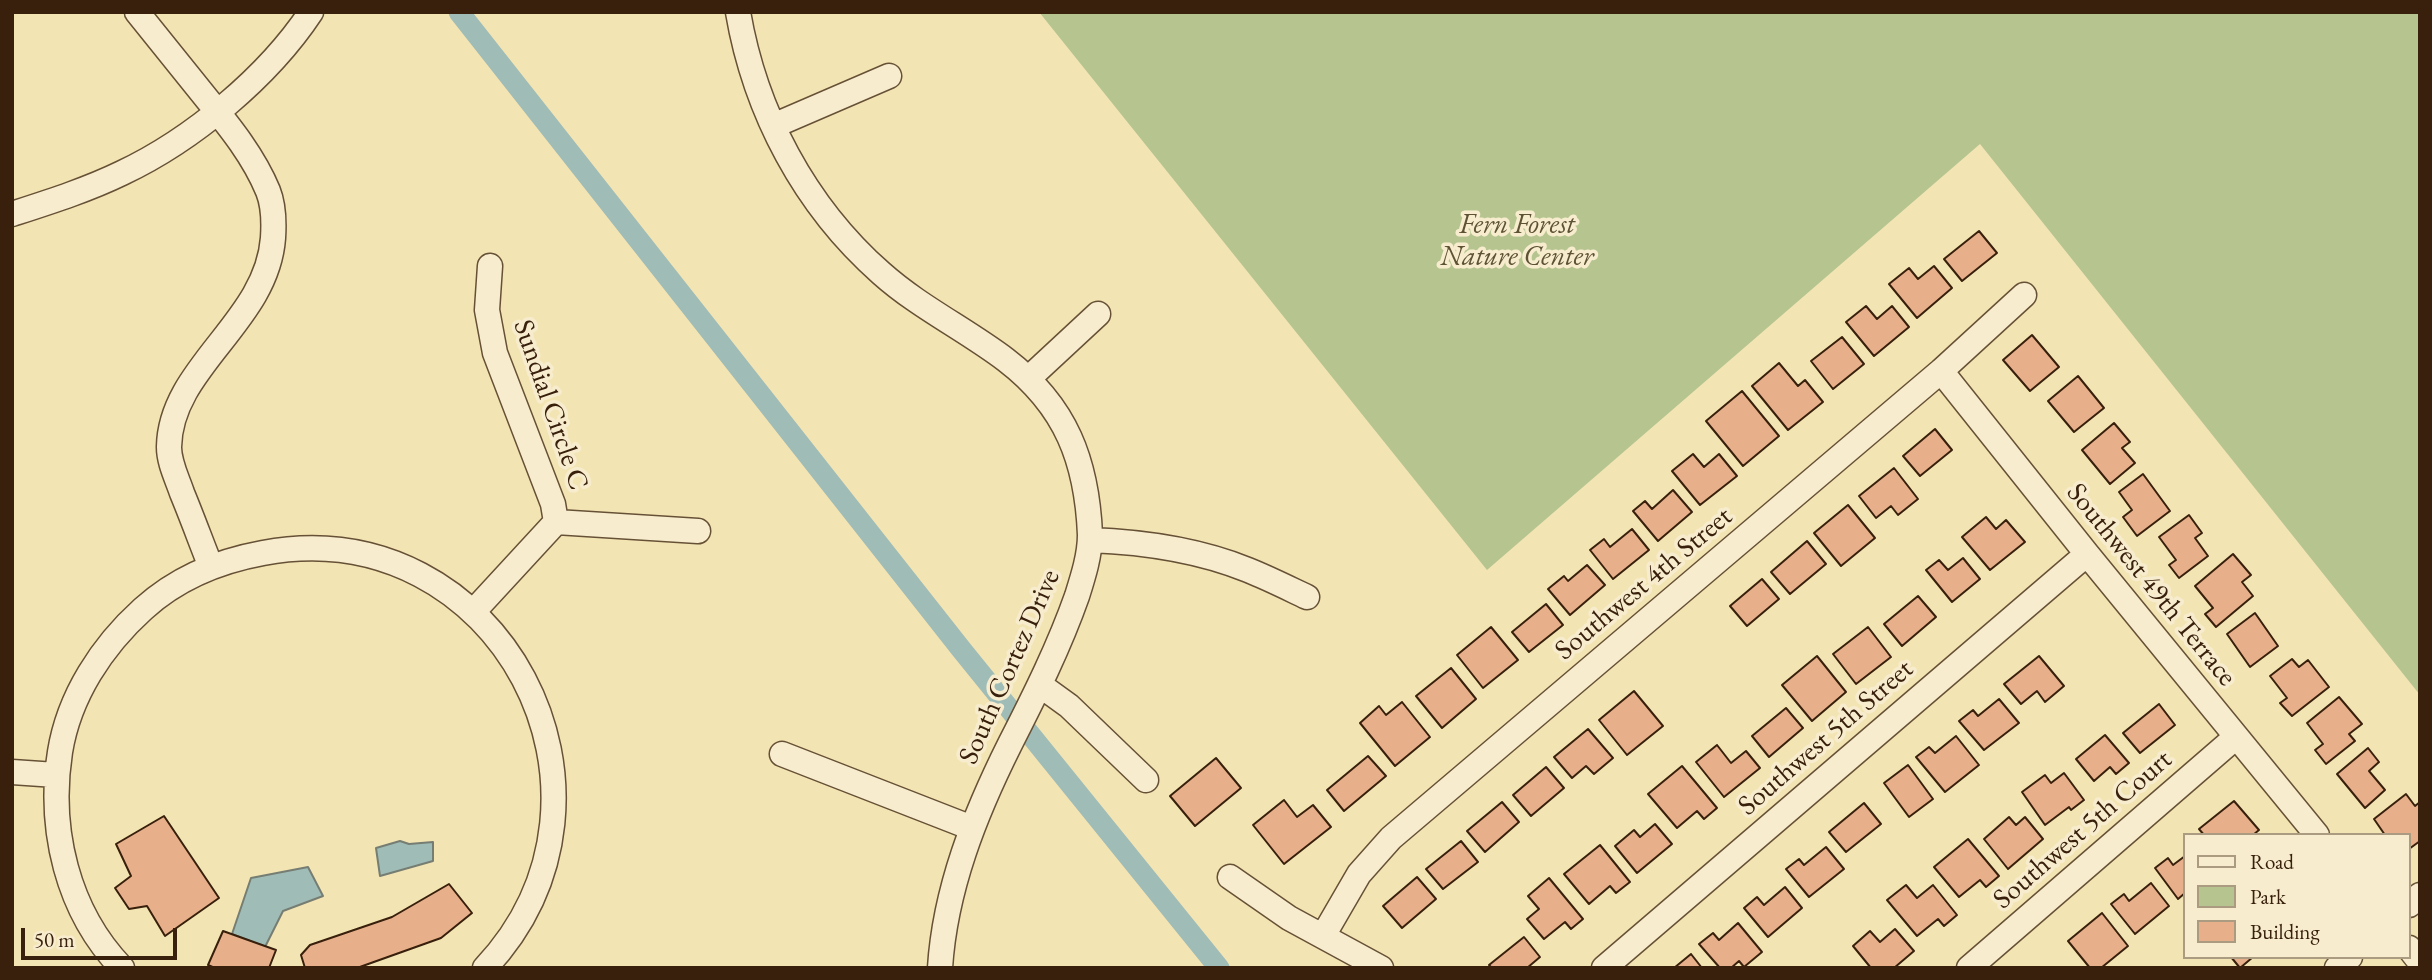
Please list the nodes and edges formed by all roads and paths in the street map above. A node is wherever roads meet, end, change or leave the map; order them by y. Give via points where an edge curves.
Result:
1 (137, 12) edge
2 (311, 12) edge
3 (738, 12) edge
4 (889, 76) dead end
5 (217, 111) junction
6 (773, 126) junction
7 (12, 214) edge
8 (490, 266) dead end
9 (2024, 295) dead end
10 (1098, 314) dead end
11 (1941, 371) junction
12 (1028, 379) junction
13 (556, 522) junction
14 (698, 531) dead end
15 (1090, 540) junction
16 (2087, 554) junction
17 (211, 567) junction
18 (1307, 597) dead end
19 (473, 612) junction
20 (1037, 693) junction
21 (2236, 737) junction
22 (782, 754) dead end
23 (12, 772) edge
24 (57, 775) junction
25 (1146, 780) dead end
26 (972, 828) junction
27 (2315, 833) edge
28 (1230, 877) dead end
29 (1323, 936) junction
30 (122, 968) edge
31 (485, 968) edge
32 (940, 968) edge
33 (1381, 968) edge
34 (1604, 968) edge
35 (1969, 968) edge

1 - 5 street
2 - 5 street via 268,67
3 - 6 street, South Cortez Drive via 747,56
4 - 6 street
5 - 7 street via 124,173
5 - 17 street via 255,164 268,192 274,226 270,264 262,284 187,388 169,444 172,466
6 - 12 street, South Cortez Drive via 811,195 851,246 898,288
8 - 13 street, Sundial Circle C via 487,310 495,353 554,504
9 - 11 street, Southwest 4th Street
10 - 12 street
11 - 16 street, Southwest 49th Terrace
11 - 29 street, Southwest 4th Street via 1391,838 1359,874
12 - 15 street, South Cortez Drive via 1058,417 1077,452 1086,487
13 - 14 street, Sundial Circle C
13 - 19 street, Sundial Circle C
15 - 18 street via 1201,555 1247,569
15 - 20 street, South Cortez Drive via 1074,605
16 - 21 street, Southwest 49th Terrace
16 - 34 street, Southwest 5th Street
17 - 19 street via 279,550 349,552 416,573
17 - 24 street via 152,601 104,650 72,709
19 - 31 street via 521,671 537,705 554,778 554,816 537,889 520,923
20 - 25 street via 1069,706
20 - 26 street, South Cortez Drive
21 - 27 street, Southwest 49th Terrace
21 - 35 street, Southwest 5th Court
22 - 26 street
23 - 24 street
24 - 30 street via 57,821 68,877 98,938
26 - 32 street, South Cortez Drive via 944,928
28 - 29 street
29 - 33 street

